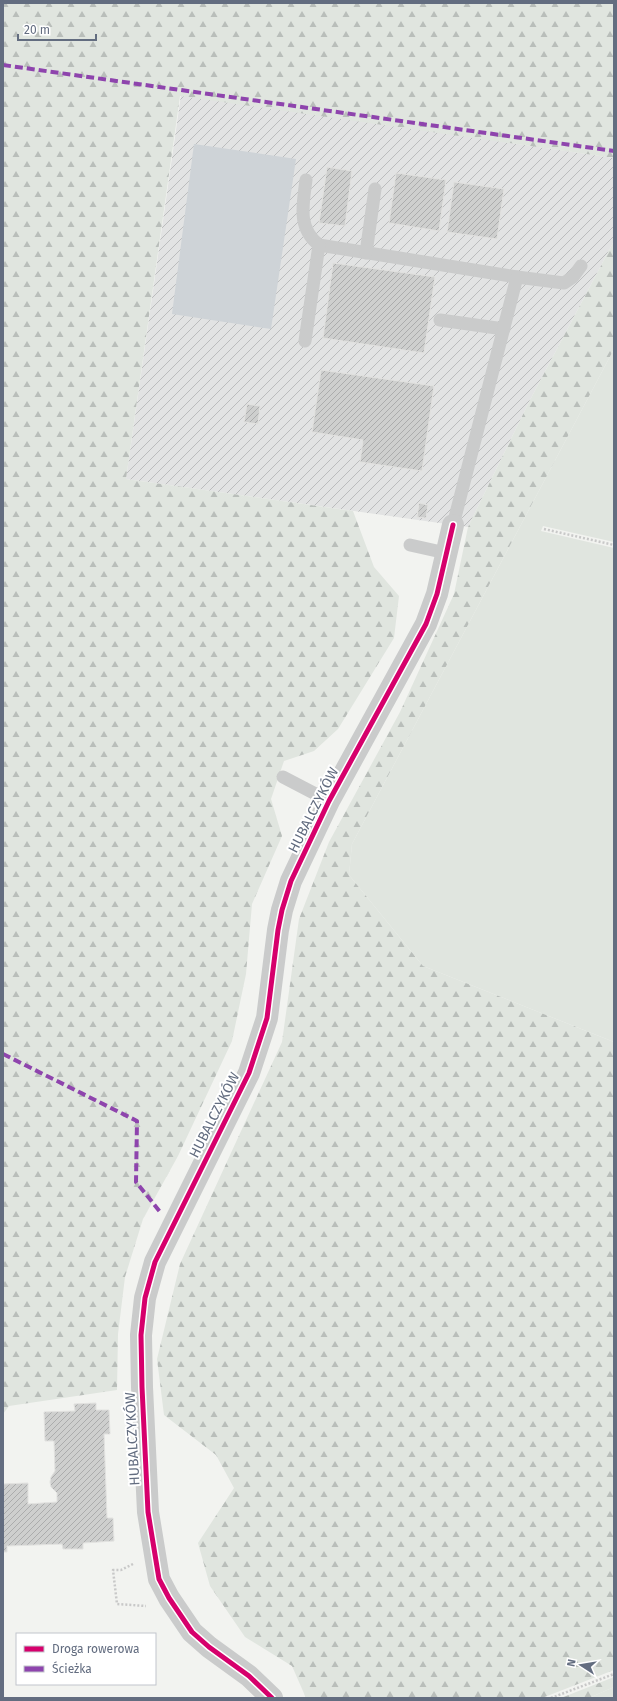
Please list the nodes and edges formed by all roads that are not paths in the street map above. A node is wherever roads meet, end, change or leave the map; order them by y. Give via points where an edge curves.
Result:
1 (306, 180) dead end
2 (375, 189) dead end
3 (319, 245) junction
4 (366, 253) junction
5 (581, 266) dead end
6 (517, 277) junction
7 (440, 320) dead end
8 (504, 329) junction
9 (305, 341) dead end
10 (453, 525) joint
11 (410, 545) dead end
12 (446, 553) junction
13 (283, 777) dead end
14 (329, 801) junction
15 (272, 1698) edge

1 - 3 lane via 302,215 312,240
2 - 4 lane
3 - 4 lane
3 - 9 lane
4 - 6 lane
5 - 6 lane via 573,277 564,283
6 - 8 lane
7 - 8 lane
8 - 10 lane
10 - 12 street, HUBALCZYKÓW
11 - 12 lane
12 - 14 street, HUBALCZYKÓW via 438,594 426,624
13 - 14 lane
14 - 15 street, HUBALCZYKÓW via 301,857 282,910 267,1018 259,1048 155,1262 145,1298 141,1335 148,1512 159,1579 192,1632

